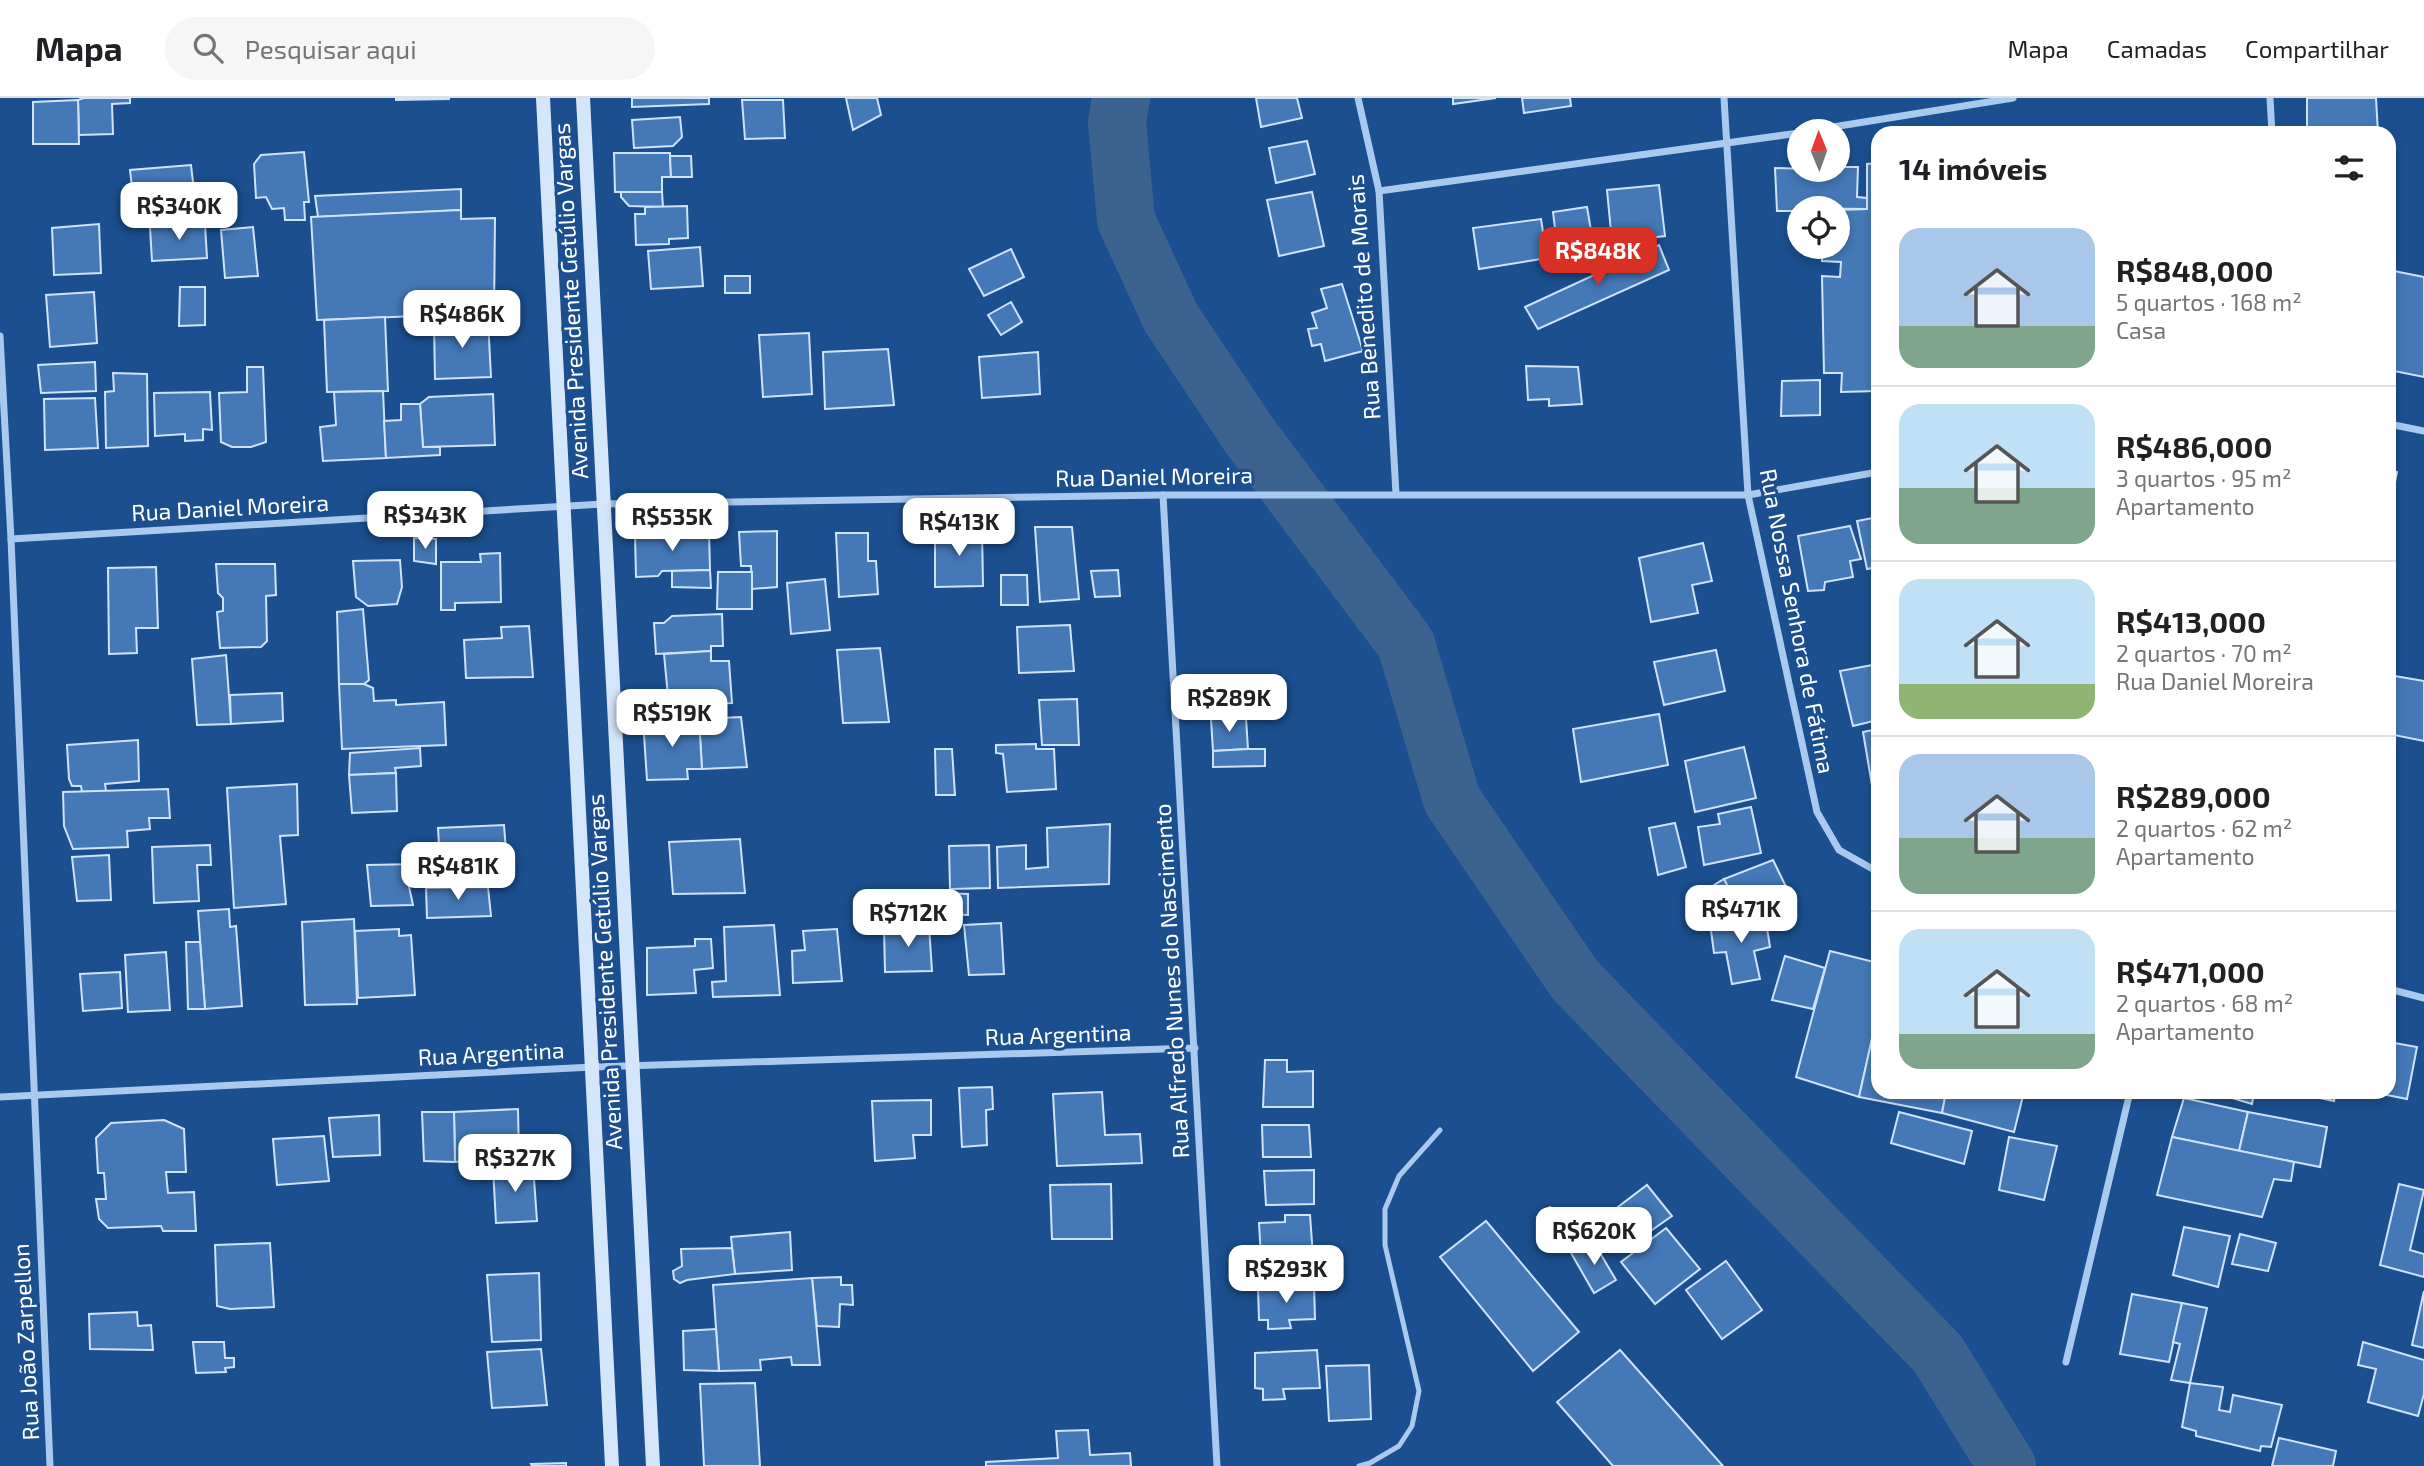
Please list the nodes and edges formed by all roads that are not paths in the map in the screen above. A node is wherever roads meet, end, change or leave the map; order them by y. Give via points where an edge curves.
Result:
1 (543, 98) edge
2 (583, 98) edge
3 (1358, 98) edge
4 (1724, 98) edge
5 (2013, 98) edge
6 (2270, 98) edge
7 (1850, 124) edge
8 (2272, 126) edge
9 (1787, 135) edge
10 (1727, 145) junction
11 (1379, 191) junction
12 (0, 336) edge
13 (2396, 425) edge
14 (2424, 431) edge
15 (1871, 473) edge
16 (1396, 494) junction
17 (1163, 495) junction
18 (1748, 495) junction
19 (603, 504) junction
20 (563, 507) junction
21 (11, 539) junction
22 (1871, 868) edge
23 (2396, 991) edge
24 (2424, 998) edge
25 (1195, 1048) junction
26 (593, 1067) junction
27 (632, 1067) junction
28 (33, 1095) junction
29 (0, 1097) edge
30 (2128, 1099) edge
31 (1440, 1130) dead end
32 (2066, 1362) dead end
33 (50, 1466) edge
34 (612, 1466) edge
35 (653, 1466) edge
36 (1217, 1466) edge
37 (1359, 1466) edge

1 - 20 main road, Avenida Presidente Getúlio Vargas
2 - 19 main road, Avenida Presidente Getúlio Vargas
3 - 11 street, Rua Benedito de Morais
4 - 10 street, Rua Nossa Senhora de Fátima
5 - 7 street
6 - 8 street
9 - 10 street
10 - 11 street
10 - 18 street, Rua Nossa Senhora de Fátima
11 - 16 street, Rua Benedito de Morais
12 - 21 street, Rua João Zarpellon
13 - 14 street
15 - 18 street, Rua Daniel Moreira
16 - 17 street, Rua Daniel Moreira
16 - 18 street, Rua Daniel Moreira
17 - 19 street, Rua Daniel Moreira
17 - 25 street, Rua Alfredo Nunes do Nascimento
18 - 22 street, Rua Nossa Senhora de Fátima via 1817,812 1839,850
19 - 20 street, Rua Daniel Moreira
19 - 27 main road, Avenida Presidente Getúlio Vargas
20 - 21 street, Rua Daniel Moreira
20 - 26 main road, Avenida Presidente Getúlio Vargas
21 - 28 street, Rua João Zarpellon
23 - 24 street
25 - 27 street, Rua Argentina
25 - 36 street, Rua Alfredo Nunes do Nascimento
26 - 27 street, Rua Argentina
26 - 28 street, Rua Argentina
26 - 34 main road, Avenida Presidente Getúlio Vargas
27 - 35 main road, Avenida Presidente Getúlio Vargas
28 - 29 street, Rua Argentina
28 - 33 street, Rua João Zarpellon
30 - 32 street
31 - 37 lane via 1399,1176 1385,1209 1385,1245 1419,1391 1412,1426 1399,1446

